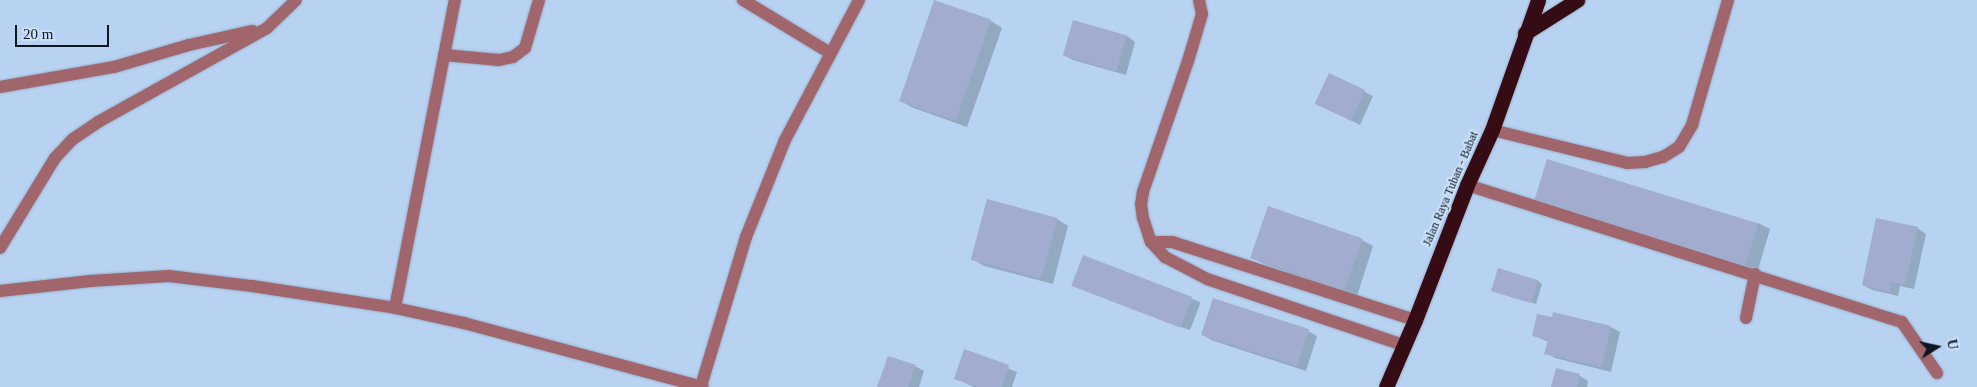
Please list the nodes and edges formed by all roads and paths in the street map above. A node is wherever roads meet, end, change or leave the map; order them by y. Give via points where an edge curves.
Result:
1 (296, 0) edge
2 (455, 0) edge
3 (539, 0) edge
4 (743, 0) edge
5 (858, 0) edge
6 (1199, 0) edge
7 (1538, 0) edge
8 (1577, 0) edge
9 (1728, 0) edge
10 (267, 28) junction
11 (1525, 33) junction
12 (830, 53) junction
13 (444, 55) junction
14 (0, 87) edge
15 (1492, 130) junction
16 (1467, 184) junction
17 (1151, 242) junction
18 (0, 248) edge
19 (1755, 274) junction
20 (0, 291) edge
21 (395, 308) junction
22 (1746, 318) dead end
23 (1415, 320) junction
24 (1403, 345) junction
25 (1937, 373) dead end
26 (702, 387) edge
27 (1386, 387) edge

1 - 10 street
2 - 13 street
3 - 13 street via 524,48 514,56 499,60
4 - 12 street
5 - 12 street
6 - 17 street via 1202,14 1143,192 1143,218
7 - 11 highway, Jalan Raya Tuban - Babat
8 - 11 highway
9 - 15 street via 1692,124 1679,147 1664,157 1627,163
10 - 14 street via 114,67
10 - 18 street via 73,139 56,158
11 - 15 highway, Jalan Raya Tuban - Babat
12 - 26 street via 785,140 746,237
13 - 21 street
15 - 16 highway, Jalan Raya Tuban - Babat
16 - 19 street
16 - 23 highway, Jalan Raya Tuban - Babat
17 - 23 street via 1172,242
17 - 24 street via 1165,257 1207,279
19 - 22 street
19 - 25 street via 1902,322
20 - 21 street via 169,276
21 - 26 street via 464,323
23 - 24 highway, Jalan Raya Tuban - Babat
24 - 27 highway, Jalan Raya Tuban - Babat

